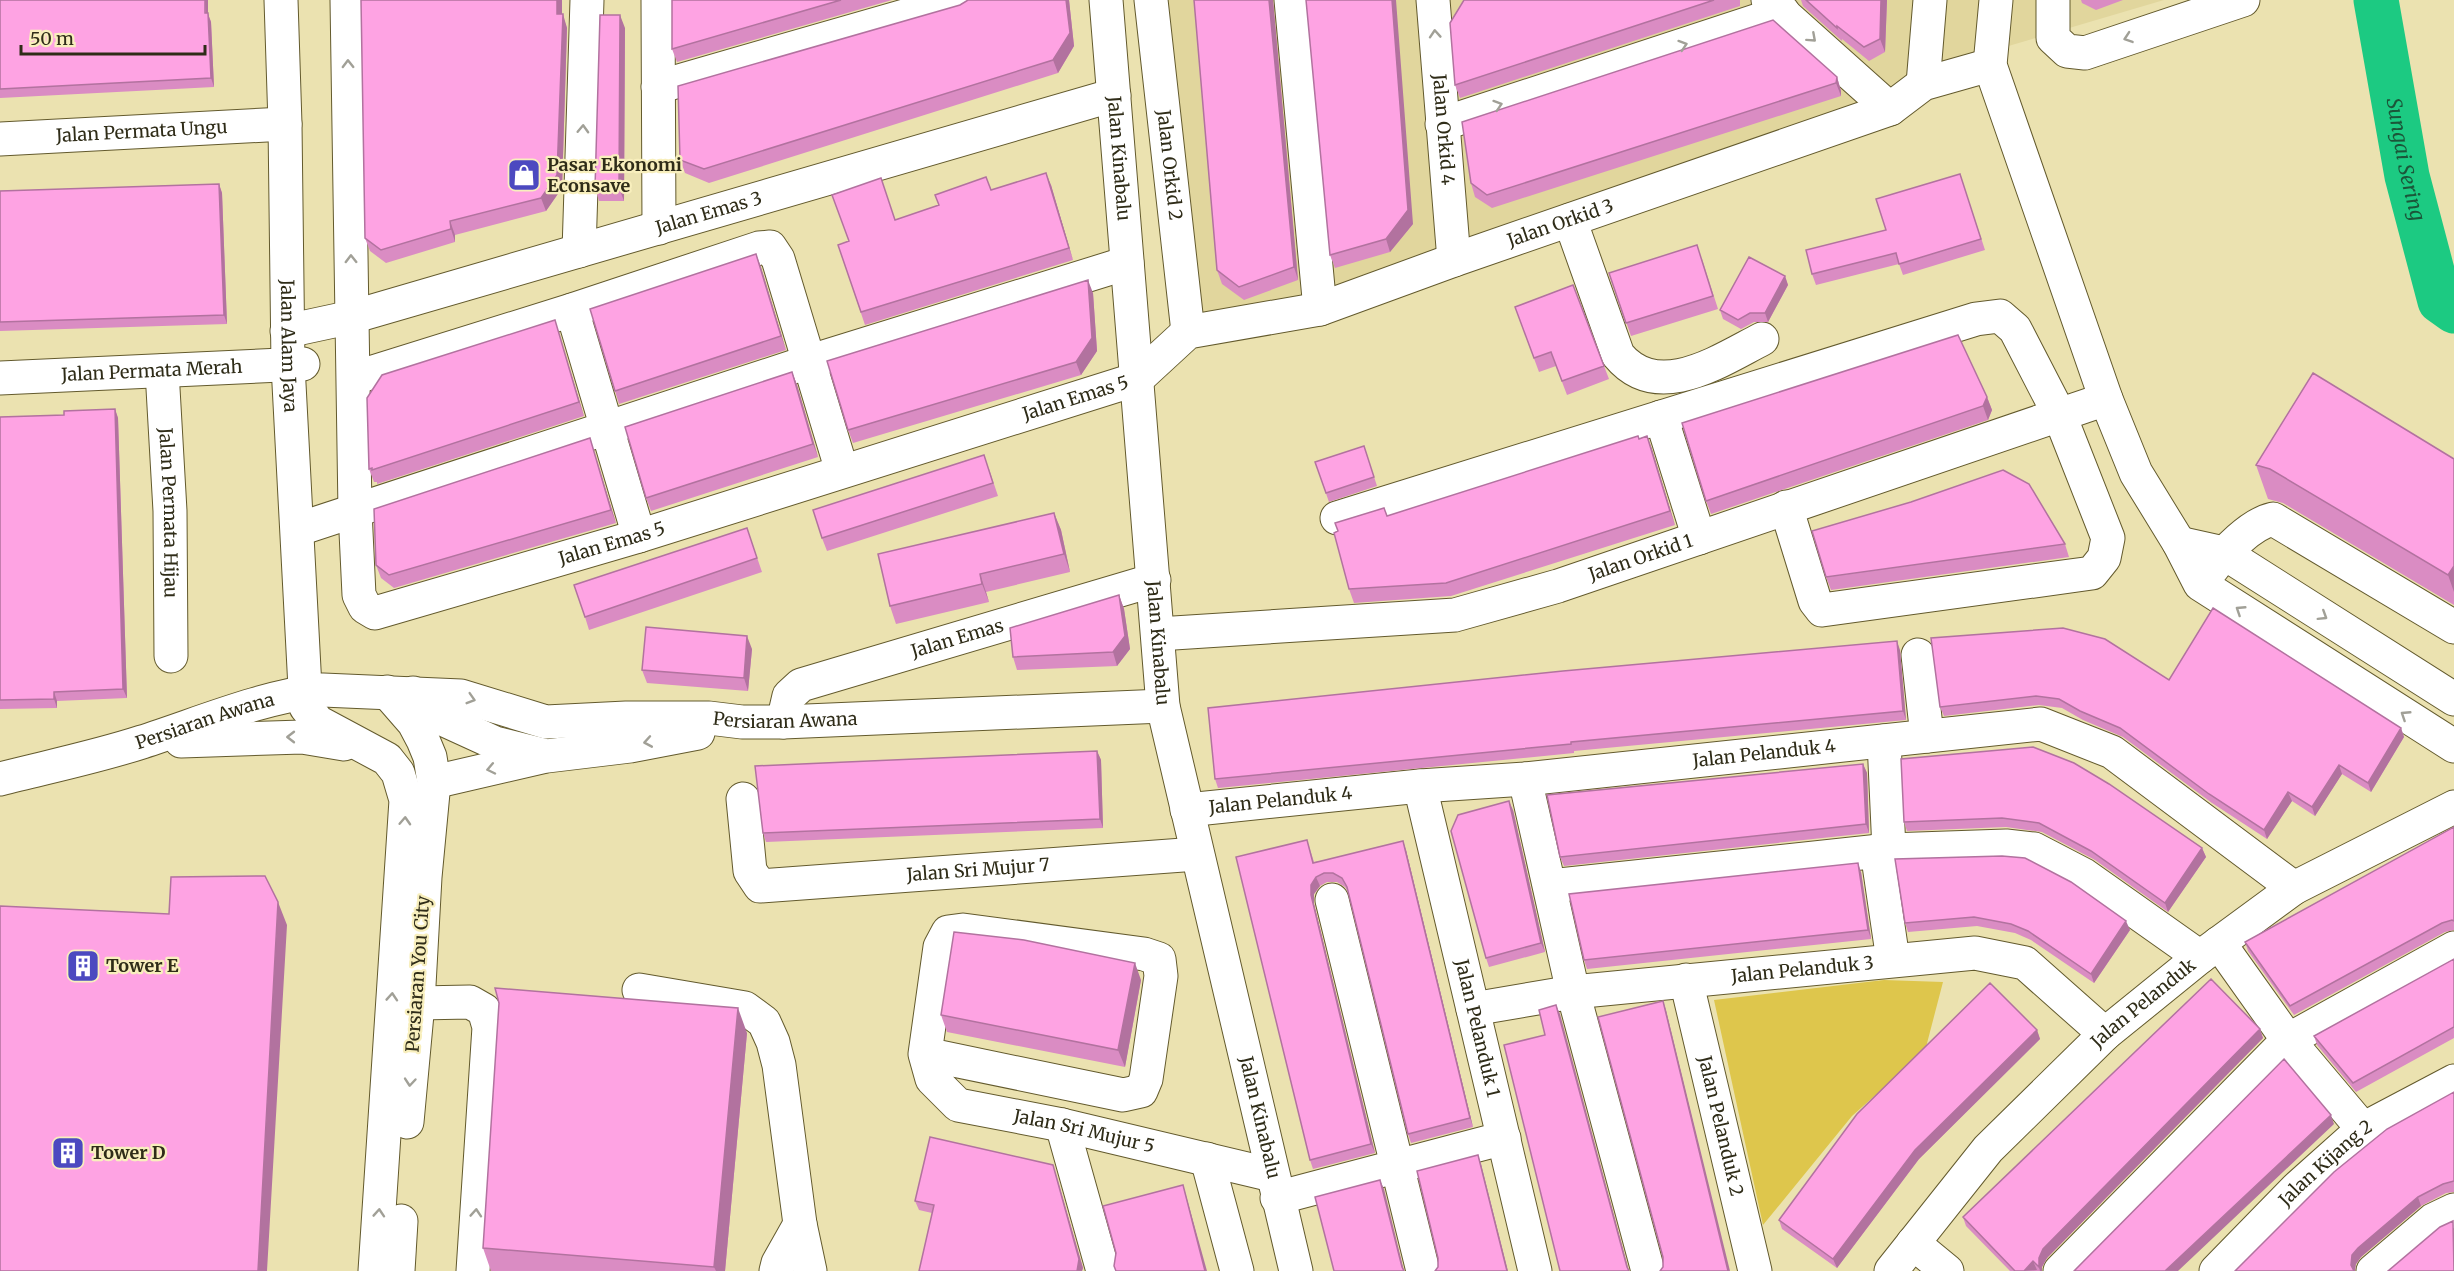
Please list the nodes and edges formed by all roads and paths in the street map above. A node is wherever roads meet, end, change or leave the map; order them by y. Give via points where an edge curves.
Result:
1 (281, 0) edge
2 (301, 0) edge
3 (347, 0) edge
4 (587, 0) edge
5 (658, 0) edge
6 (960, 0) edge
7 (1106, 0) edge
8 (1151, 0) edge
9 (1291, 0) edge
10 (1433, 0) edge
11 (1930, 0) edge
12 (1996, 0) edge
13 (2053, 0) edge
14 (2243, 0) edge
15 (1775, 6) edge
16 (2171, 12) edge
17 (1990, 65) junction
18 (1923, 84) junction
19 (658, 87) junction
20 (1114, 95) junction
21 (1890, 109) junction
22 (285, 124) junction
23 (1442, 124) junction
24 (0, 139) edge
25 (1570, 220) junction
26 (658, 228) junction
27 (579, 251) junction
28 (1454, 260) junction
29 (1128, 263) junction
30 (1320, 309) junction
31 (572, 310) junction
32 (352, 317) junction
33 (295, 330) junction
34 (1188, 332) junction
35 (1762, 339) dead end
36 (808, 362) junction
37 (296, 365) junction
38 (162, 371) junction
39 (0, 378) edge
40 (354, 378) junction
41 (1137, 379) junction
42 (2106, 399) junction
43 (2060, 416) junction
44 (1660, 417) junction
45 (609, 428) junction
46 (842, 471) junction
47 (1786, 507) junction
48 (355, 511) junction
49 (1337, 518) dead end
50 (308, 526) junction
51 (639, 536) junction
52 (1699, 538) junction
53 (2179, 543) junction
54 (2224, 553) junction
55 (1154, 580) junction
56 (2200, 584) junction
57 (2454, 627) edge
58 (1158, 634) junction
59 (1918, 655) dead end
60 (171, 656) dead end
61 (313, 691) junction
62 (400, 693) junction
63 (2453, 696) edge
64 (1163, 706) junction
65 (742, 722) junction
66 (783, 722) junction
67 (1927, 736) junction
68 (1884, 741) junction
69 (139, 743) junction
70 (2454, 746) edge
71 (370, 749) junction
72 (547, 756) junction
73 (0, 779) edge
74 (1525, 779) junction
75 (434, 782) junction
76 (1420, 786) junction
77 (743, 799) dead end
78 (2454, 807) edge
79 (1187, 810) junction
80 (1883, 850) junction
81 (1197, 854) junction
82 (1550, 886) junction
83 (2294, 888) junction
84 (1332, 900) dead end
85 (2454, 948) edge
86 (2210, 950) junction
87 (1893, 960) junction
88 (1686, 980) junction
89 (639, 990) dead end
90 (1574, 992) junction
91 (418, 1003) junction
92 (1473, 1009) junction
93 (2105, 1034) junction
94 (2288, 1040) junction
95 (925, 1054) junction
96 (2454, 1081) edge
97 (1062, 1125) junction
98 (2363, 1129) junction
99 (1504, 1138) junction
100 (1207, 1159) junction
101 (1397, 1166) junction
102 (1275, 1186) junction
103 (2454, 1210) edge
104 (800, 1224) junction
105 (1913, 1243) junction
106 (375, 1271) edge
107 (398, 1271) edge
108 (472, 1271) edge
109 (776, 1271) edge
110 (810, 1271) edge
111 (1103, 1271) edge
112 (1237, 1271) edge
113 (1296, 1271) edge
114 (1423, 1271) edge
115 (1535, 1271) edge
116 (1648, 1271) edge
117 (1755, 1271) edge
118 (1891, 1271) edge
119 (1947, 1271) edge
120 (2060, 1271) edge
121 (2216, 1271) edge
122 (2373, 1271) edge

1 - 22 street, Jalan Alam Jaya
2 - 33 street, Jalan Alam Jaya
32 -> 3 street, Jalan Emas 5
27 -> 4 street
5 - 19 street
6 - 19 street
7 - 20 street, Jalan Kinabalu
8 - 34 street, Jalan Orkid 2
9 - 30 street
23 -> 10 street, Jalan Orkid 4
11 - 18 street
12 - 17 street
16 -> 13 street via 2085,52 2067,51 2053,38
14 - 16 street
15 -> 21 street
23 -> 15 street
17 - 18 street, Jalan Orkid 3
17 - 42 street
18 - 21 street, Jalan Orkid 3
19 - 26 street
20 - 26 street, Jalan Emas 3
20 - 29 street, Jalan Kinabalu
21 - 25 street, Jalan Orkid 3
22 - 24 street, Jalan Permata Ungu
22 - 33 street, Jalan Alam Jaya
23 - 28 street, Jalan Orkid 4
25 - 28 street, Jalan Orkid 3
25 - 35 street via 1618,355 1626,364 1652,377 1670,378 1714,364
26 - 27 street, Jalan Emas 3
27 - 32 street, Jalan Emas 3
28 - 30 street, Jalan Orkid 3
29 - 36 street
29 - 41 street, Jalan Kinabalu
30 - 34 street, Jalan Orkid 3
31 - 36 street via 770,247 778,260
31 - 40 street
31 - 45 street
32 - 33 street, Jalan Emas 3
32 - 40 street, Jalan Emas 5
33 - 37 street, Jalan Alam Jaya
34 - 41 street
36 - 45 street
36 - 46 street
37 - 38 street, Jalan Permata Merah
37 - 50 street, Jalan Alam Jaya
37 - 61 street, Jalan Alam Jaya
38 - 39 street, Jalan Permata Merah
38 - 60 street, Jalan Permata Hijau via 170,511
40 - 48 street, Jalan Emas 5
41 - 46 street, Jalan Emas 5
41 - 55 street, Jalan Kinabalu
42 - 43 street, Jalan Orkid 1
42 - 53 street via 2136,473
43 - 44 street via 2016,329 2000,316
43 - 47 street, Jalan Orkid 1
43 - 47 street via 2108,538 2104,558 2092,573 1822,610 1815,601
44 - 49 street
44 - 52 street
45 - 48 street
45 - 51 street
46 - 51 street, Jalan Emas 5
47 - 52 street, Jalan Orkid 1
48 - 50 street
48 - 51 street, Jalan Emas 5 via 359,595 365,607 375,613
50 - 61 street, Jalan Alam Jaya
52 - 58 street, Jalan Orkid 1 via 1558,586 1455,615
53 - 54 street
53 - 56 street
54 - 56 street
54 - 57 street via 2260,522 2273,519
54 -> 63 street
55 - 58 street, Jalan Kinabalu
55 - 66 street, Jalan Emas via 801,685 789,696
70 -> 56 street
58 - 64 street, Jalan Kinabalu
59 - 67 street
61 - 62 street, Persiaran Awana
61 - 69 street, Persiaran Awana via 242,709
61 - 71 street, Persiaran You City via 306,707 318,722
62 -> 65 street, Persiaran Awana via 461,696 546,722 626,718
62 - 72 street, Persiaran Awana via 436,717 495,743
62 - 75 street, Persiaran You City via 430,757
64 - 66 street, Persiaran Awana
64 - 79 street, Jalan Kinabalu
65 - 66 street, Persiaran Awana
65 -> 72 street, Persiaran Awana via 630,746
67 - 68 street, Jalan Pelanduk 4
67 - 83 street, Jalan Pelanduk 4 via 2041,724 2112,752
68 - 74 street, Jalan Pelanduk 4
68 - 80 street
71 -> 69 street via 302,737
69 - 73 street, Persiaran Awana
106 -> 71 street, Persiaran You City via 406,800 398,773 387,759
72 -> 75 street
74 - 76 street, Jalan Pelanduk 4
74 - 82 street
75 - 91 street, Persiaran You City
76 - 79 street, Jalan Pelanduk 4
76 - 92 street, Jalan Pelanduk 1
77 - 81 street, Jalan Sri Mujur 7 via 750,871 760,886
78 - 83 street, Jalan Pelanduk
79 - 81 street, Jalan Kinabalu
80 - 82 street
80 - 86 street via 2006,846 2034,849 2084,874
80 - 87 street
81 - 102 street, Jalan Kinabalu
82 - 90 street
83 - 86 street, Jalan Pelanduk
84 - 101 street
85 - 94 street
86 - 93 street, Jalan Pelanduk
86 - 94 street
87 - 88 street, Jalan Pelanduk 3
87 - 93 street, Jalan Pelanduk 3 via 1974,953 2025,963
88 - 90 street, Jalan Pelanduk 3
88 - 117 street, Jalan Pelanduk 2
89 - 104 street via 745,1008 764,1022 779,1065
90 - 92 street, Jalan Pelanduk 3
90 - 116 street
91 -> 107 street, Persiaran You City
108 -> 91 street via 489,1027 484,1010 470,1002
92 - 99 street, Jalan Pelanduk 1
93 - 105 street, Jalan Pelanduk via 1988,1149
94 - 98 street
94 - 120 street
95 - 95 street via 1123,1095 1141,1091 1161,976 1159,959 963,930 948,932 940,947
95 - 97 street, Jalan Sri Mujur 5 via 933,1079 958,1106
96 - 98 street, Jalan Kijang 2
97 - 100 street, Jalan Sri Mujur 5
97 - 111 street
98 - 121 street, Jalan Kijang 2 via 2297,1188
99 - 101 street
99 - 115 street, Jalan Pelanduk 1
100 - 102 street, Jalan Sri Mujur 5
100 - 112 street
101 - 102 street
101 - 114 street
102 - 113 street, Jalan Kinabalu
103 - 122 street via 2433,1220
104 - 109 street
104 - 110 street
105 - 118 street, Jalan Pelanduk
105 - 119 street

